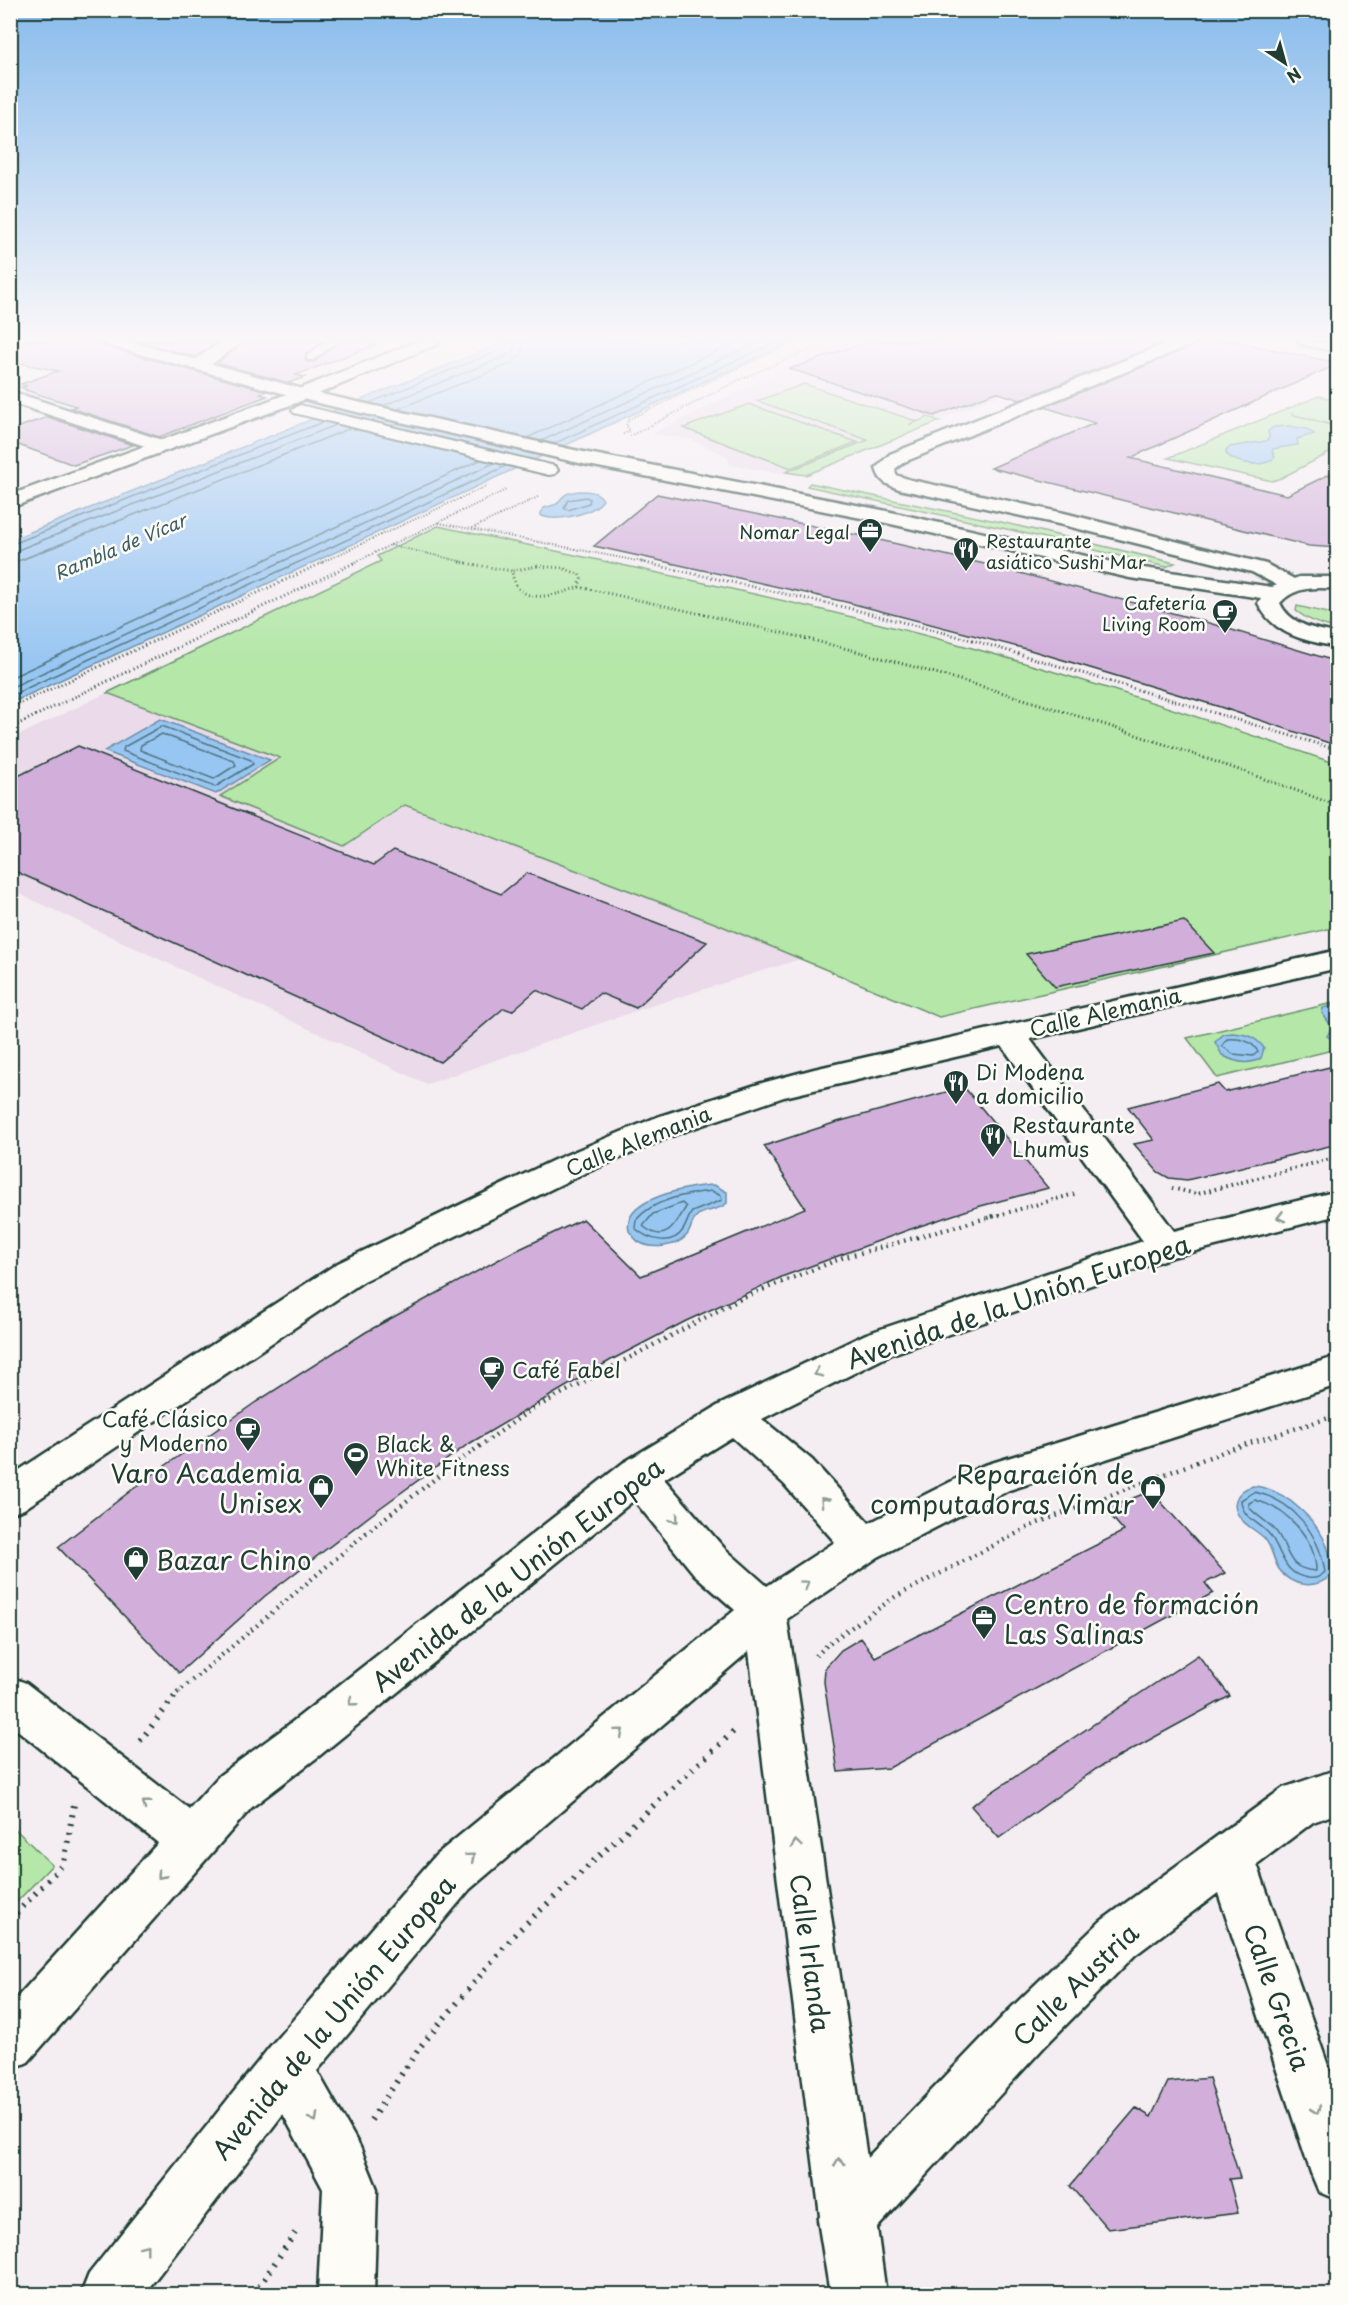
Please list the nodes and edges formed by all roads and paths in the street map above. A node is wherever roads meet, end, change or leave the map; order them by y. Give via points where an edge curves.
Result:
1 (155, 449) edge
2 (472, 449) edge
3 (542, 449) edge
4 (599, 449) edge
5 (920, 449) edge
6 (588, 459) junction
7 (547, 469) junction
8 (542, 495) dead end
9 (11, 502) edge
10 (438, 522) junction
11 (471, 529) junction
12 (390, 545) junction
13 (512, 571) junction
14 (1130, 572) junction
15 (1338, 583) edge
16 (579, 587) junction
17 (1282, 590) junction
18 (1281, 621) junction
19 (1338, 640) edge
20 (10, 708) edge
21 (10, 728) edge
22 (1338, 750) edge
23 (1338, 806) edge
24 (1338, 959) edge
25 (1009, 1033) junction
26 (1338, 1157) edge
27 (1119, 1181) junction
28 (1338, 1203) edge
29 (1166, 1246) junction
30 (1338, 1370) edge
31 (733, 1416) junction
32 (637, 1475) junction
33 (10, 1497) edge
34 (862, 1545) junction
35 (765, 1611) junction
36 (10, 1697) edge
37 (104, 1772) junction
38 (1338, 1791) edge
39 (192, 1840) junction
40 (1230, 1856) junction
41 (10, 1920) edge
42 (10, 2044) edge
43 (286, 2067) junction
44 (1338, 2173) edge
45 (846, 2220) junction
46 (109, 2295) edge
47 (346, 2295) edge
48 (858, 2295) edge

1 - 9 street
2 - 7 street
3 - 6 street
4 - 6 path
5 - 17 street via 885,468 888,477 906,485 1064,519 1259,568
6 - 14 street via 894,518
7 - 10 path
7 - 20 path via 499,480
8 - 11 path
10 - 11 path
10 - 12 path
11 - 22 path via 596,552 859,611 972,640
12 - 13 path
12 - 21 path
13 - 16 path via 534,566 563,567 579,573
13 - 16 path via 511,580 522,593 541,597
14 - 17 street
14 - 18 street
15 - 17 street via 1310,582
16 - 23 path via 797,636 994,691 1228,764
17 - 18 street via 1269,603
18 - 19 street via 1298,630
24 - 25 street, Calle Alemania
25 - 27 street
25 - 33 street, Calle Alemania via 773,1090 668,1125 566,1168 351,1272
26 - 27 path via 1196,1194 1136,1178
27 - 29 street
27 - 37 path via 842,1258 742,1298 529,1410 372,1528 177,1693 144,1737
28 -> 29 street, Avenida de la Unión Europea
29 -> 31 street, Avenida de la Unión Europea via 879,1344
30 - 34 street, Avenida de la Unión Europea via 996,1478
31 - 32 street, Avenida de la Unión Europea
34 -> 31 street via 798,1472
32 -> 35 street via 709,1561
32 -> 39 street, Avenida de la Unión Europea via 236,1791
35 -> 34 street, Avenida de la Unión Europea
43 -> 35 street, Avenida de la Unión Europea via 453,1872
45 -> 35 street, Calle Irlanda
36 - 37 street
39 -> 37 street
37 - 41 path via 75,1795 64,1863
38 - 40 street, Calle Austria via 1299,1804
39 -> 42 street, Avenida de la Unión Europea
40 -> 44 street, Calle Grecia
40 - 45 street, Calle Austria via 1118,1938 1027,2028
46 -> 43 street, Avenida de la Unión Europea
43 -> 47 street via 350,2189
45 - 48 street, Calle Irlanda

